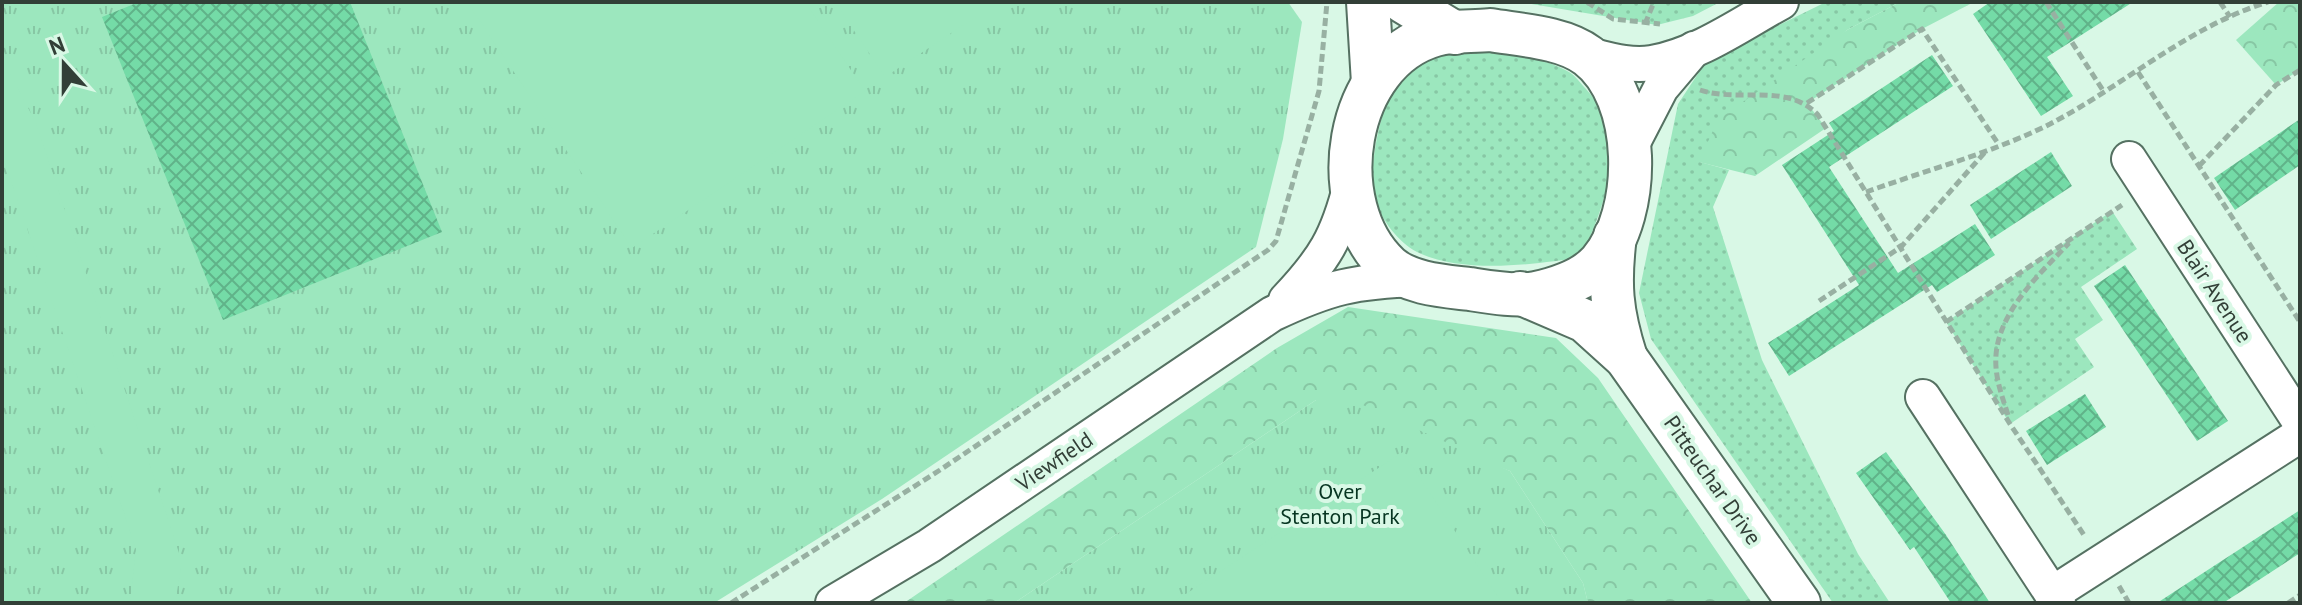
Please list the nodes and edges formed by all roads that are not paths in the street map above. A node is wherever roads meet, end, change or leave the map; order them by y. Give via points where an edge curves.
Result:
1 (1368, 2) edge
2 (1404, 2) edge
3 (1781, 2) edge
4 (1455, 33) junction
5 (1694, 49) junction
6 (1585, 54) junction
7 (1373, 83) junction
8 (1630, 148) junction
9 (2129, 159) dead end
10 (1352, 183) junction
11 (1615, 236) junction
12 (1418, 279) junction
13 (1520, 293) junction
14 (1272, 314) junction
15 (1626, 358) junction
16 (1923, 397) dead end
17 (2300, 422) edge
18 (2300, 435) edge
19 (2055, 599) edge
20 (833, 603) edge
21 (1799, 603) edge

1 - 7 street
2 - 4 street
3 - 5 street
4 - 6 street via 1490,30 1529,36
4 - 7 street via 1436,34 1409,48 1382,67
5 - 6 street via 1652,63
5 - 8 street via 1644,116
6 - 8 street via 1616,91
7 - 10 street via 1353,143
8 - 11 street via 1630,188
9 - 17 street, Blair Avenue
10 - 12 street via 1367,238 1391,268
10 - 14 street, Viewfield via 1340,227 1321,259
11 - 13 street via 1600,262 1578,280
11 - 15 street, Pitteuchar Drive via 1609,281 1612,315
12 - 13 street
12 - 14 street, Viewfield via 1358,281
13 - 15 street, Pitteuchar Drive via 1585,321
14 - 20 street, Viewfield via 929,546
15 - 21 street, Pitteuchar Drive
16 - 19 street
18 - 19 street via 2103,562

